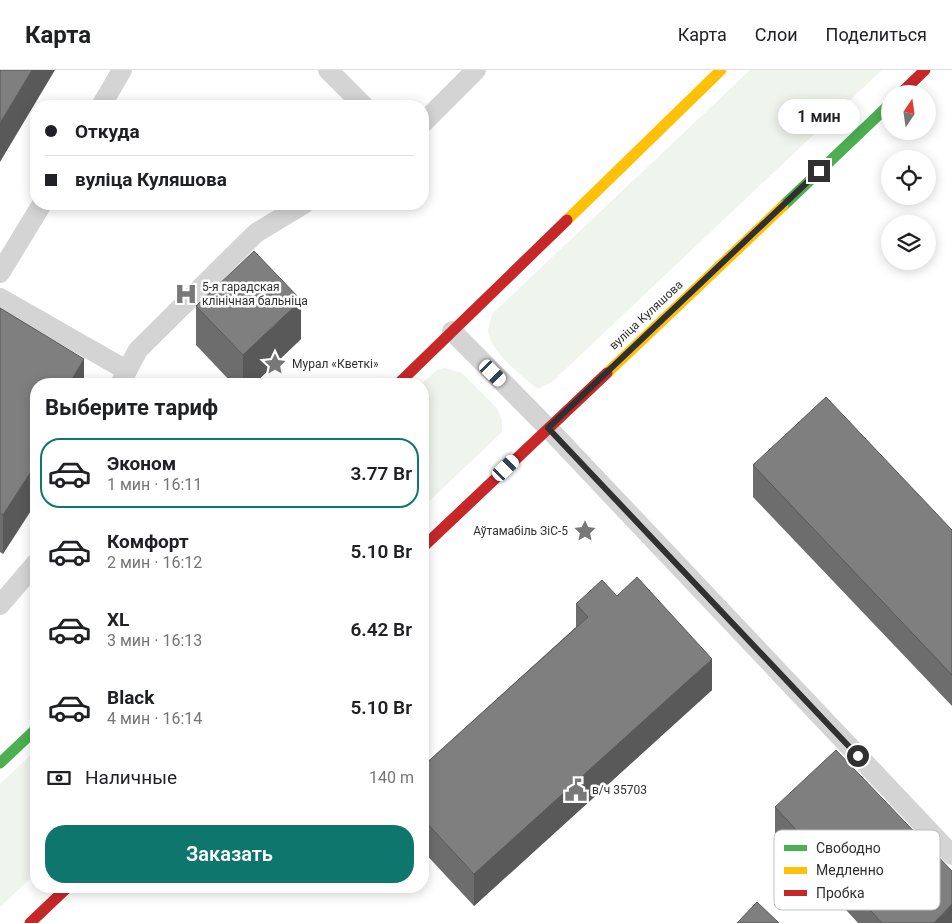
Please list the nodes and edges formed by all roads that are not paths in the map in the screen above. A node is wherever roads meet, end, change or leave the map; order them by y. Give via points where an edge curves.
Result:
1 (122, 70) edge
2 (328, 70) edge
3 (476, 70) edge
4 (721, 70) edge
5 (925, 70) edge
6 (909, 85) edge
7 (104, 100) edge
8 (358, 100) edge
9 (881, 113) edge
10 (429, 117) edge
11 (38, 210) edge
12 (294, 210) edge
13 (0, 273) edge
14 (0, 298) edge
15 (452, 331) junction
16 (123, 377) edge
17 (404, 378) edge
18 (548, 428) junction
19 (429, 541) edge
20 (30, 570) edge
21 (0, 605) edge
22 (30, 733) edge
23 (4, 752) edge
24 (927, 830) edge
25 (940, 843) edge
26 (952, 856) edge
27 (62, 893) edge
28 (30, 923) edge

1 - 7 lane
2 - 8 lane
3 - 10 lane
4 - 15 main road
5 - 6 main road
9 - 18 main road, вуліца Куляшова
11 - 13 lane
12 - 16 lane via 256,233 138,350
14 - 16 lane
15 - 17 main road
15 - 18 lane
18 - 19 main road, вуліца Куляшова
18 - 24 lane
20 - 21 lane
22 - 23 main road
25 - 26 lane
27 - 28 main road

